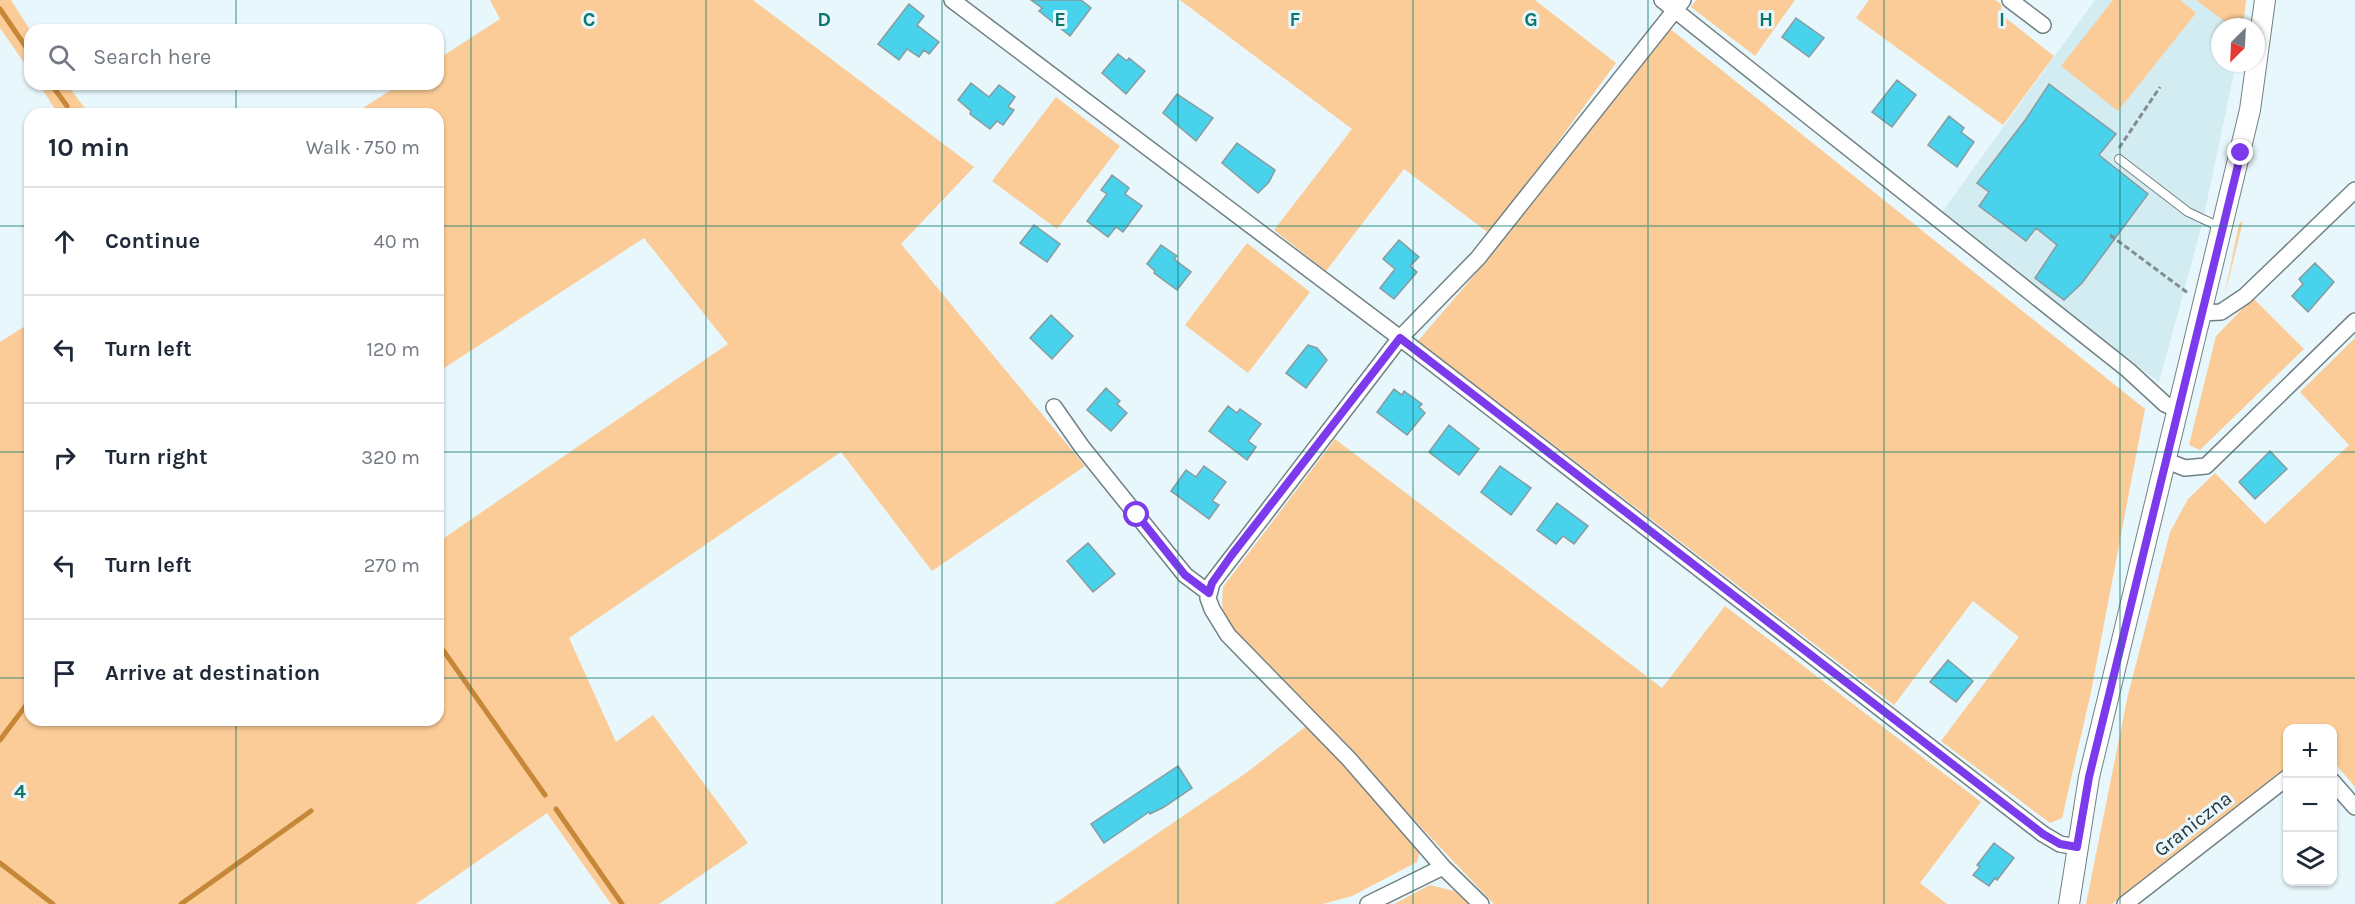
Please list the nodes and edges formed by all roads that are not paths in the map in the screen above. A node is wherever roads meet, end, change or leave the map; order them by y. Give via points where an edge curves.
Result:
1 (952, 0) edge
2 (1662, 0) edge
3 (2010, 0) edge
4 (2265, 0) edge
5 (1679, 5) edge
6 (2043, 25) dead end
7 (2119, 159) road end
8 (2355, 190) edge
9 (2223, 228) junction
10 (2202, 313) junction
11 (2355, 321) edge
12 (1400, 338) junction
13 (1054, 407) dead end
14 (2178, 410) junction
15 (2167, 461) junction
16 (1209, 593) junction
17 (2287, 778) edge
18 (2337, 787) edge
19 (2355, 807) edge
20 (2077, 847) junction
21 (1443, 867) junction
22 (1368, 904) edge
23 (1481, 904) edge
24 (2069, 904) edge
25 (2125, 904) edge

1 - 12 street
2 - 5 street
3 - 6 street
4 - 9 street via 2256,79
5 - 12 street via 1478,258
5 - 14 street via 2165,404
7 - 9 lane via 2196,218
8 - 10 street via 2239,302 2221,312
9 - 10 street
10 - 14 street
11 - 15 street via 2206,466 2185,468
12 - 16 street via 1231,556
12 - 20 street via 2034,828 2060,844
13 - 16 street via 1185,575
14 - 15 street
15 - 20 street via 2089,777
16 - 21 street via 1212,609 1228,634 1349,759
17 - 25 street, Graniczna
18 - 19 street
20 - 24 street
21 - 22 street
21 - 23 street

